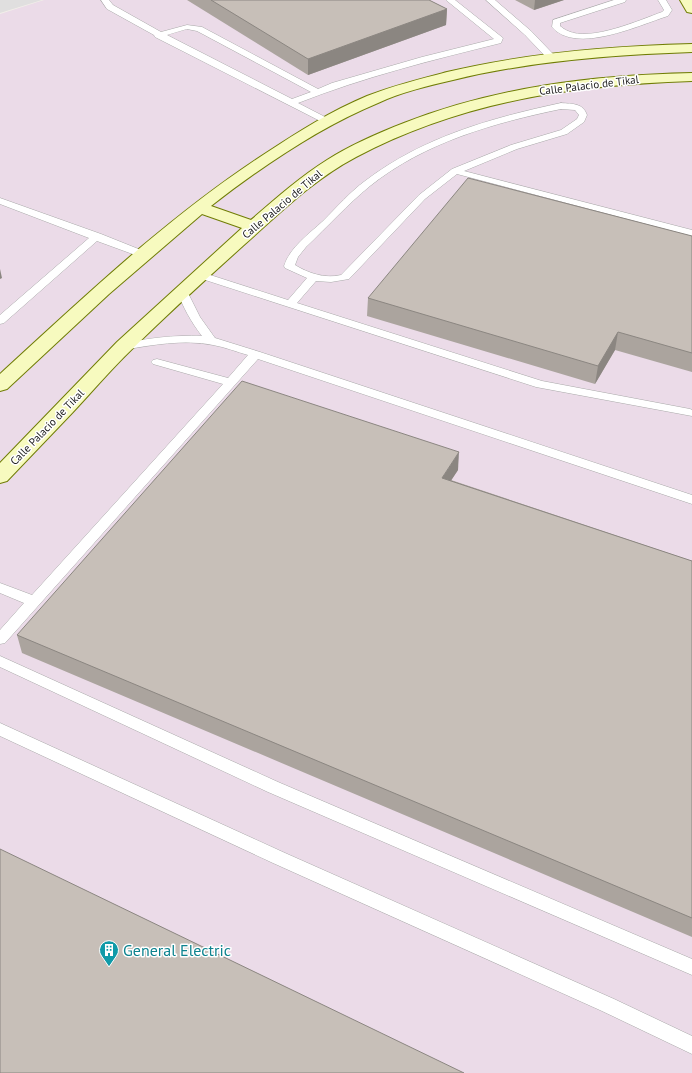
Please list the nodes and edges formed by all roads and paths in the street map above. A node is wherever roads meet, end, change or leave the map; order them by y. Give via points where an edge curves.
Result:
1 (104, 0) edge
2 (450, 0) edge
3 (490, 0) edge
4 (622, 0) edge
5 (662, 0) edge
6 (687, 0) edge
7 (692, 9) edge
8 (158, 35) junction
9 (692, 48) edge
10 (550, 56) junction
11 (692, 77) edge
12 (316, 91) junction
13 (292, 102) junction
14 (326, 121) junction
15 (455, 171) junction
16 (0, 201) edge
17 (198, 208) junction
18 (254, 227) junction
19 (692, 234) edge
20 (97, 236) junction
21 (142, 254) junction
22 (200, 275) junction
23 (314, 277) junction
24 (182, 291) junction
25 (290, 304) junction
26 (0, 321) edge
27 (211, 341) junction
28 (123, 347) junction
29 (256, 354) junction
30 (157, 362) dead end
31 (230, 382) junction
32 (0, 385) edge
33 (690, 413) dead end
34 (0, 476) edge
35 (692, 500) edge
36 (0, 588) edge
37 (34, 601) junction
38 (0, 639) edge
39 (0, 661) edge
40 (0, 729) edge
41 (692, 967) edge
42 (692, 1046) edge

1 - 8 lane via 110,7
2 - 12 lane via 498,38 498,41
3 - 10 lane
4 - 5 lane via 562,19 556,22 556,27 560,32 573,37 596,36 665,14 668,10
6 - 7 street
8 - 12 lane via 187,27 199,29
8 - 13 lane
9 - 10 street
10 - 14 street via 469,71 419,84 374,99
11 - 18 street, Calle Palacio de Tikal via 608,80 552,88 488,100 434,115 348,154 313,176
12 - 13 lane
13 - 14 lane
14 - 17 street via 263,160
15 - 19 lane
15 - 23 lane via 422,197 345,277 330,280
15 - 23 lane via 514,147 564,132 581,120 581,110 577,107 561,106 487,123 405,157 367,184 300,248 290,261 289,266
16 - 20 lane
17 - 18 street
17 - 21 street
18 - 22 street, Calle Palacio de Tikal
20 - 21 lane
20 - 26 lane
21 - 32 street
22 - 24 street, Calle Palacio de Tikal
22 - 25 lane
23 - 25 lane
24 - 27 lane via 189,310
24 - 28 street, Calle Palacio de Tikal
25 - 33 lane via 540,384
27 - 28 lane via 159,341
27 - 29 lane
28 - 34 street, Calle Palacio de Tikal
29 - 31 lane
29 - 35 lane
30 - 31 lane
31 - 37 lane
36 - 37 lane
37 - 38 lane
39 - 41 lane via 273,788
40 - 42 lane via 279,858 608,1005

